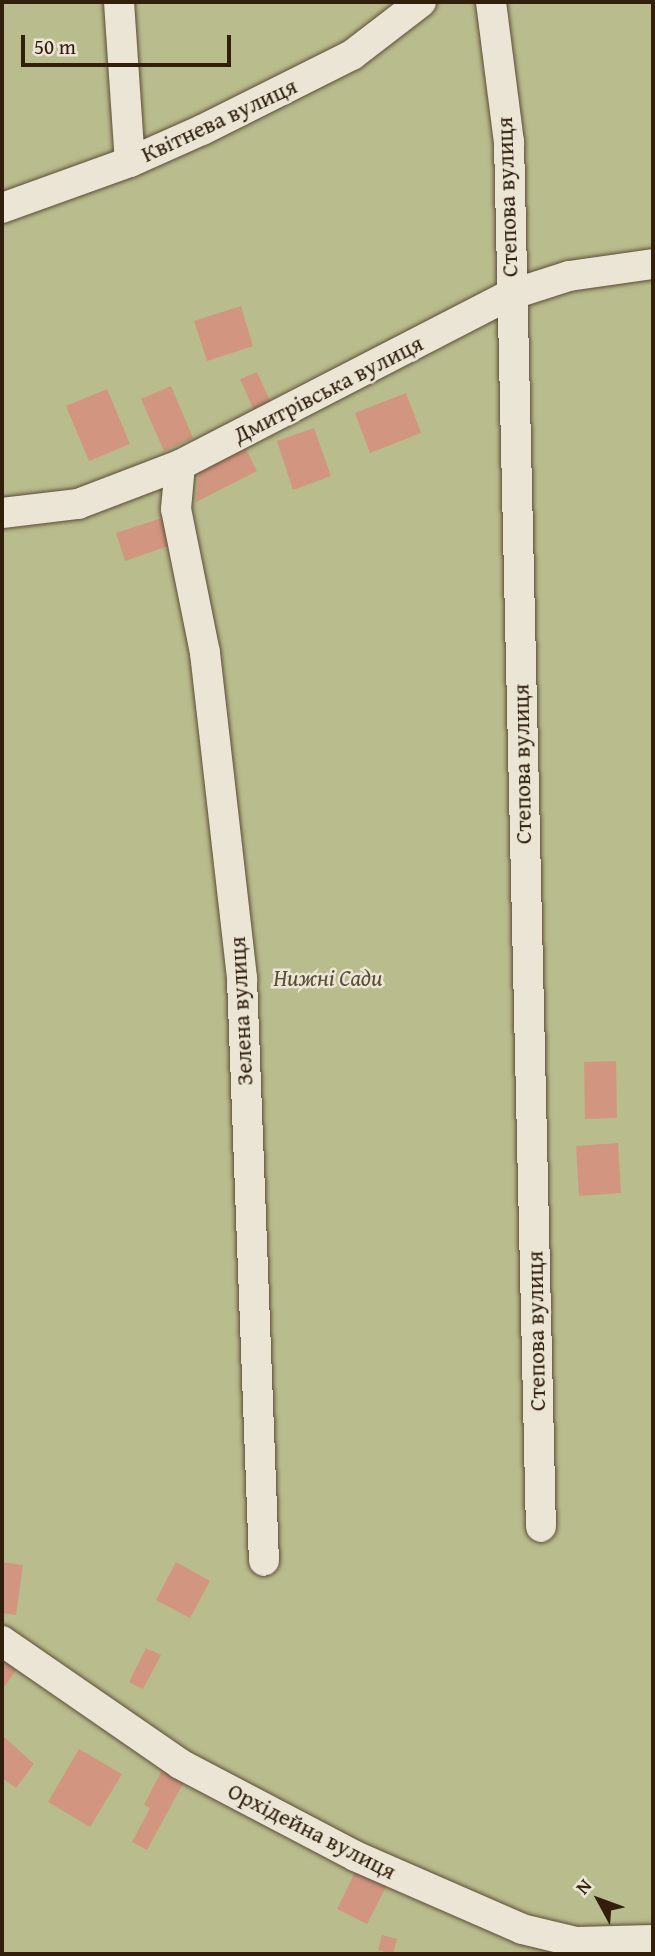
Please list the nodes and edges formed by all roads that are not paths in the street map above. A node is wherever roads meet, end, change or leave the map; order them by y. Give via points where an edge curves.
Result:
1 (119, 2) edge
2 (421, 2) edge
3 (491, 2) edge
4 (130, 162) junction
5 (2, 208) edge
6 (653, 264) edge
7 (510, 295) junction
8 (180, 465) junction
9 (2, 513) edge
10 (541, 1527) dead end
11 (264, 1561) dead end
12 (2, 1641) edge
13 (653, 1940) edge

1 - 4 street
2 - 4 street, Квітнева вулиця via 352,55
3 - 7 street, Степова вулиця via 509,142
4 - 5 street, Квітнева вулиця
6 - 7 street, Дмитрівська вулиця via 569,276
7 - 8 street, Дмитрівська вулиця
7 - 10 street, Степова вулиця
8 - 9 street, Дмитрівська вулиця via 78,504
8 - 11 street, Зелена вулиця via 176,509 205,653 242,979
12 - 13 street, Орхідейна вулиця via 180,1764 355,1856 522,1928 576,1942

